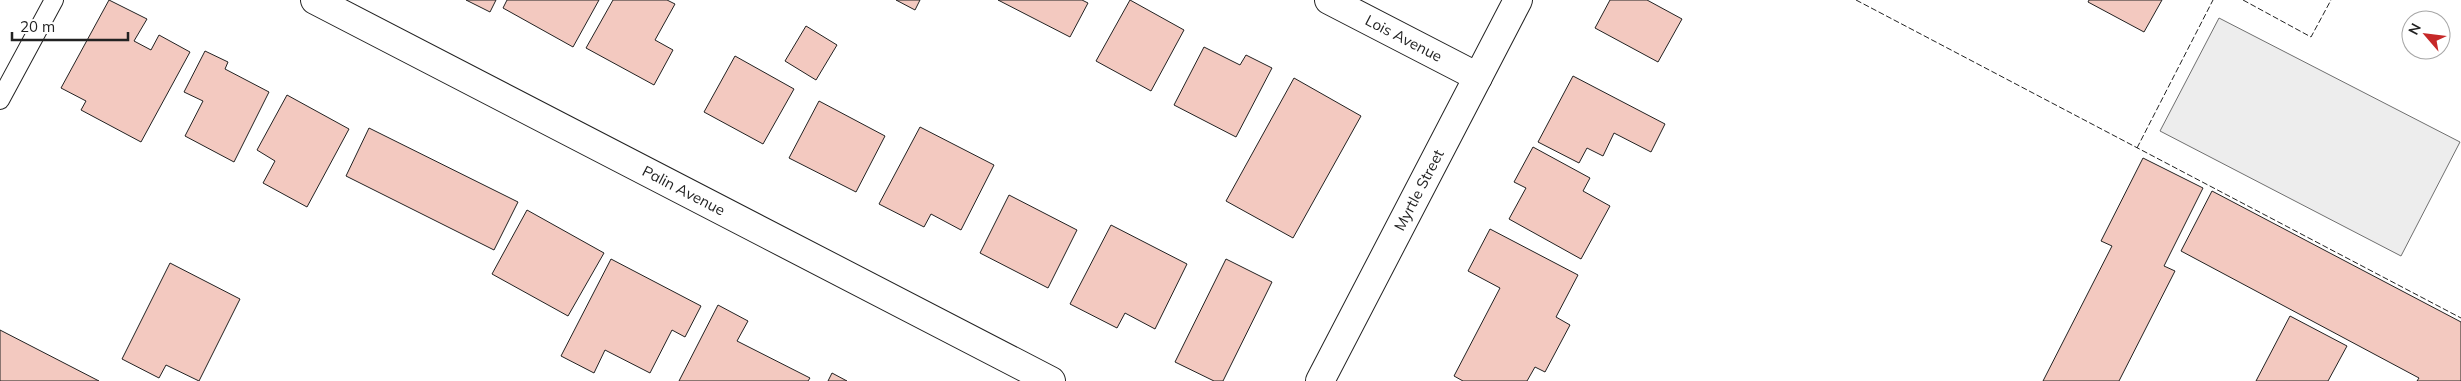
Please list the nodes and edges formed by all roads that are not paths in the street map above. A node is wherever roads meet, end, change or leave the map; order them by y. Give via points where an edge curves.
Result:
1 (54, 0) edge
2 (315, 0) edge
3 (1329, 0) edge
4 (1518, 0) edge
5 (1478, 77) junction
6 (0, 100) edge
7 (1051, 381) edge
8 (1320, 381) edge

1 - 6 lane
2 - 7 street, Palin Avenue
3 - 5 street, Lois Avenue
4 - 5 street, Myrtle Street
5 - 8 street, Myrtle Street

